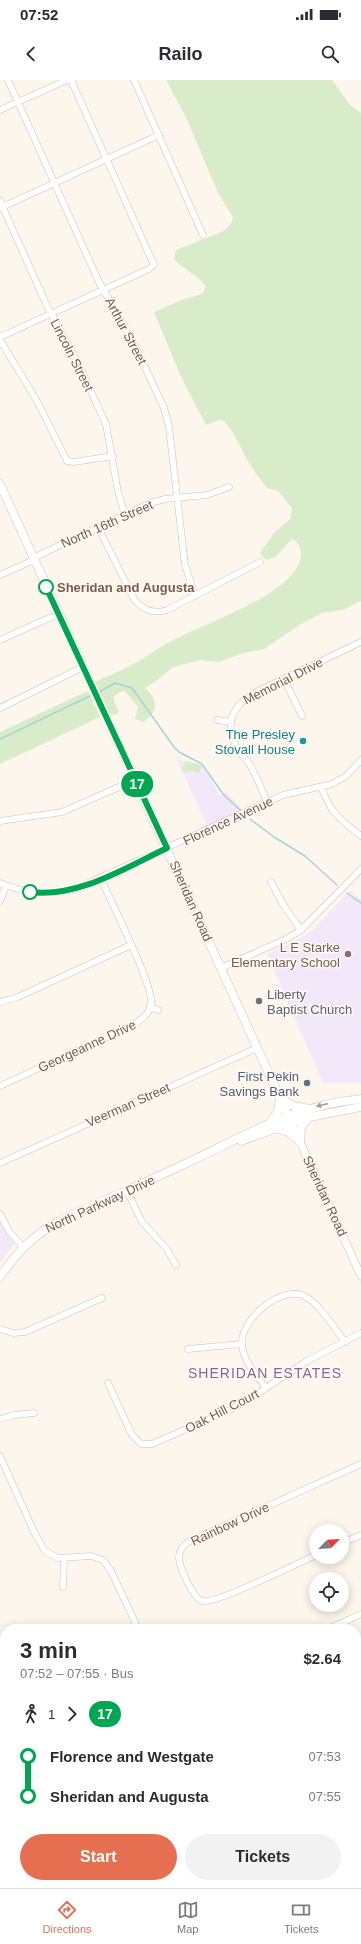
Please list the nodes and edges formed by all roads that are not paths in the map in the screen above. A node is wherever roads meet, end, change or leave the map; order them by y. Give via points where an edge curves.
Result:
1 (8, 80) edge
2 (67, 80) edge
3 (71, 80) edge
4 (134, 80) edge
5 (18, 102) junction
6 (0, 110) edge
7 (159, 135) junction
8 (107, 159) junction
9 (55, 183) junction
10 (1, 205) edge
11 (203, 235) dead end
12 (103, 290) junction
13 (51, 314) junction
14 (0, 336) edge
15 (0, 340) edge
16 (113, 456) junction
17 (0, 484) edge
18 (229, 487) dead end
19 (178, 498) junction
20 (125, 515) junction
21 (98, 527) junction
22 (33, 559) junction
23 (260, 562) dead end
24 (0, 576) edge
25 (195, 596) junction
26 (58, 614) junction
27 (0, 640) edge
28 (361, 642) edge
29 (82, 668) junction
30 (284, 679) junction
31 (0, 708) edge
32 (302, 716) dead end
33 (217, 720) dead end
34 (231, 722) junction
35 (361, 760) edge
36 (135, 780) junction
37 (321, 787) junction
38 (267, 802) junction
39 (0, 820) edge
40 (361, 836) edge
41 (167, 848) junction
42 (361, 869) edge
43 (101, 878) junction
44 (271, 882) dead end
45 (0, 883) edge
46 (6, 886) junction
47 (0, 901) edge
48 (301, 930) junction
49 (131, 946) junction
50 (221, 968) junction
51 (0, 1002) edge
52 (150, 1007) junction
53 (158, 1010) dead end
54 (257, 1048) junction
55 (0, 1086) edge
56 (280, 1096) junction
57 (361, 1099) edge
58 (361, 1107) edge
59 (309, 1113) junction
60 (290, 1118) junction
61 (273, 1125) junction
62 (300, 1142) junction
63 (0, 1163) edge
64 (127, 1191) junction
65 (0, 1214) edge
66 (23, 1247) junction
67 (176, 1265) dead end
68 (361, 1276) edge
69 (0, 1277) edge
70 (102, 1298) dead end
71 (0, 1329) edge
72 (361, 1333) edge
73 (345, 1342) junction
74 (242, 1344) junction
75 (188, 1349) dead end
76 (108, 1383) dead end
77 (266, 1388) junction
78 (34, 1413) dead end
79 (0, 1420) edge
80 (0, 1456) edge
81 (361, 1464) edge
82 (361, 1534) edge
83 (349, 1540) edge
84 (309, 1558) edge
85 (64, 1559) junction
86 (63, 1588) dead end
87 (361, 1614) edge
88 (135, 1624) edge
89 (339, 1624) edge

1 - 5 street, Arthur Street
2 - 5 street
3 - 8 street
4 - 7 street
5 - 6 street
5 - 9 street, Arthur Street
7 - 8 street
7 - 11 street
8 - 9 street
8 - 12 street via 154,265
9 - 10 street
9 - 12 street, Arthur Street
10 - 13 street, Lincoln Street
12 - 13 street
12 - 19 street, Arthur Street via 129,333 166,413
13 - 14 street
13 - 16 street, Lincoln Street via 77,360 106,424
15 - 16 street via 70,462
16 - 20 street, Lincoln Street via 118,492
17 - 22 main road, Sheridan Road
18 - 19 street, North 16th Street via 207,495
19 - 20 street, North 16th Street via 157,501
19 - 25 street, Arthur Street via 185,565
20 - 21 street, North 16th Street
21 - 22 street, North 16th Street
21 - 25 street via 131,595 139,605 151,611 161,612
22 - 24 street, North 16th Street
22 - 26 main road, Sheridan Road
23 - 25 street
26 - 27 street
26 - 29 main road, Sheridan Road
28 - 30 street, Memorial Drive
29 - 31 street
29 - 36 main road, Sheridan Road
30 - 32 street
30 - 34 street, Memorial Drive via 243,701 236,708
33 - 34 street
34 - 38 street via 234,742 251,766
35 - 37 street, Florence Avenue via 346,776
36 - 39 street via 62,812
36 - 41 main road, Sheridan Road
37 - 38 street, Florence Avenue via 292,792
37 - 40 street via 335,816
38 - 41 street, Florence Avenue
41 - 43 street, Florence Avenue
41 - 50 main road, Sheridan Road
42 - 48 street
43 - 46 street, Florence Avenue via 73,890 54,894
43 - 49 street
44 - 48 street
45 - 46 street, Florence Avenue
46 - 47 street
48 - 50 street
49 - 51 street
49 - 52 street via 150,990
50 - 54 main road, Sheridan Road
52 - 53 street
52 - 55 street, Georgeanne Drive via 146,1015 131,1026
54 - 56 main road, Sheridan Road
54 - 63 street, Veerman Street
56 - 59 main road via 293,1106
56 - 60 main road, Sheridan Road
56 - 61 main road
57 -> 59 main road, North Parkway Drive via 331,1103
58 - 59 main road, North Parkway Drive
59 - 60 main road, North Parkway Drive
59 - 62 main road via 302,1123
60 - 61 main road, North Parkway Drive
60 - 62 street, Sheridan Road
61 - 62 main road via 289,1132
61 - 64 main road, North Parkway Drive
62 - 68 street, Sheridan Road
64 - 66 main road, North Parkway Drive via 57,1222
64 - 67 street via 142,1222 166,1248
65 - 66 street via 9,1231
66 - 69 main road, North Parkway Drive
70 - 71 street via 25,1332 13,1333
72 - 73 street, Oak Hill Court
73 - 74 street via 311,1300 302,1295 292,1294 279,1297 253,1317 245,1328
73 - 77 street, Oak Hill Court via 307,1361
74 - 75 street
74 - 77 street via 248,1362
76 - 77 street, Oak Hill Court via 132,1435 138,1442 148,1445 222,1414
78 - 79 street via 14,1415
80 - 85 street via 40,1544 48,1553
81 - 84 street, Rainbow Drive via 192,1541 182,1548 179,1558 195,1596 202,1601 225,1596
82 - 83 street
85 - 86 street
85 - 88 street via 94,1557 105,1562
87 - 89 street

